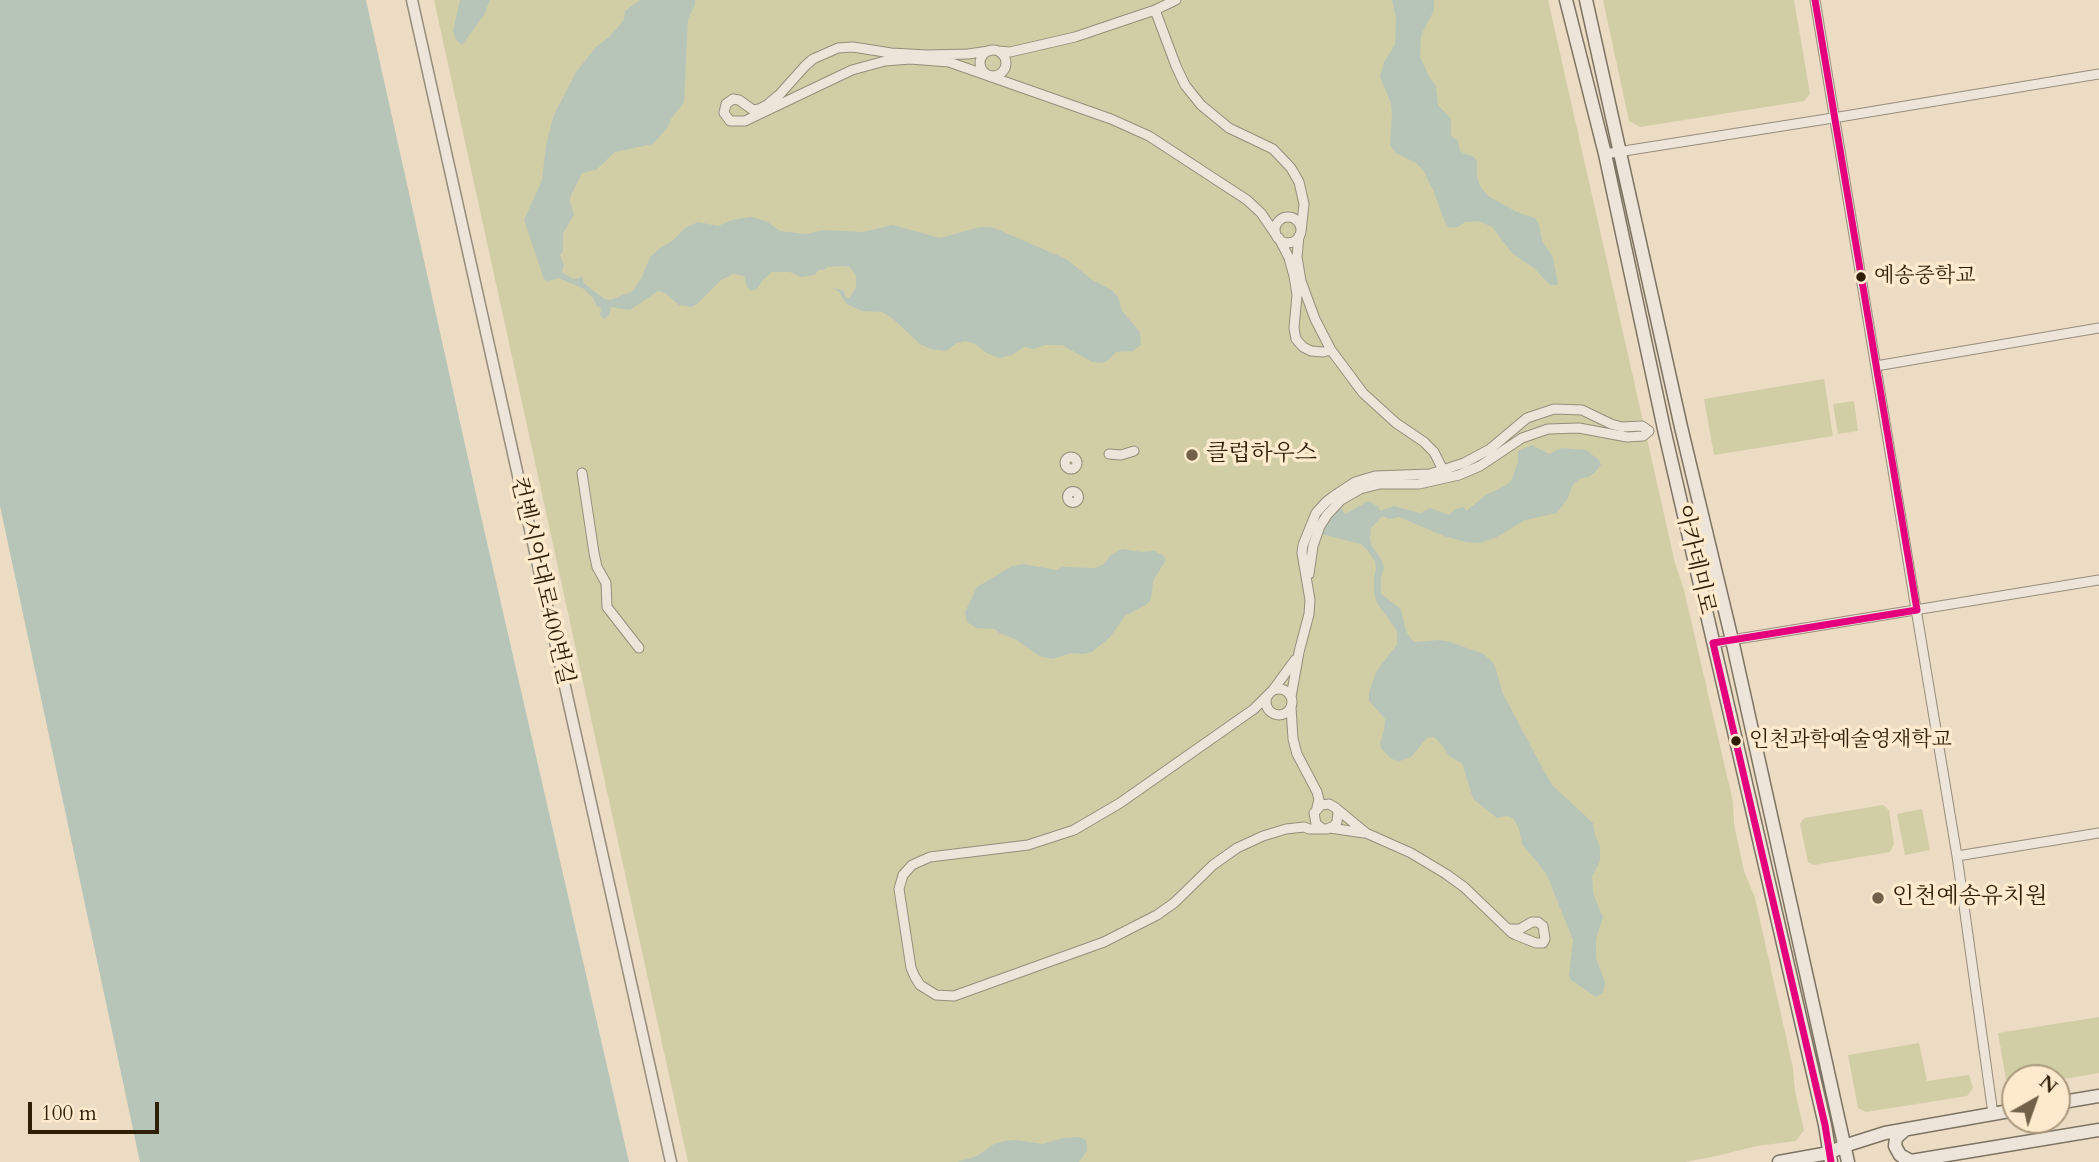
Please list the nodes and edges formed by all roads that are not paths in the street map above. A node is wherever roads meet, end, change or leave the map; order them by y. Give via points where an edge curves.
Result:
1 (412, 0) edge
2 (1176, 0) edge
3 (1566, 0) edge
4 (1586, 0) edge
5 (1815, 0) edge
6 (1155, 10) junction
7 (994, 51) junction
8 (1008, 56) junction
9 (1003, 72) junction
10 (2099, 74) edge
11 (988, 75) junction
12 (1009, 83) junction
13 (1833, 118) junction
14 (1620, 152) junction
15 (1605, 154) junction
16 (1304, 204) junction
17 (1265, 218) junction
18 (1285, 218) junction
19 (1300, 234) junction
20 (1277, 237) junction
21 (2099, 328) edge
22 (1331, 350) junction
23 (1876, 366) junction
24 (1582, 410) junction
25 (1543, 411) junction
26 (1579, 428) junction
27 (1548, 429) junction
28 (1135, 451) dead end
29 (1109, 454) dead end
30 (582, 473) dead end
31 (1445, 475) junction
32 (1329, 505) junction
33 (1308, 529) junction
34 (1316, 536) junction
35 (2099, 580) edge
36 (1308, 586) junction
37 (1917, 610) junction
38 (1732, 640) junction
39 (1713, 643) junction
40 (639, 648) dead end
41 (1299, 652) junction
42 (1271, 692) junction
43 (1291, 702) junction
44 (1254, 709) junction
45 (1269, 709) junction
46 (1281, 714) junction
47 (1290, 722) junction
48 (1314, 786) junction
49 (1334, 807) junction
50 (1315, 811) junction
51 (1304, 827) junction
52 (1327, 828) junction
53 (1366, 833) junction
54 (2099, 833) edge
55 (1957, 856) junction
56 (1508, 929) dead end
57 (2099, 1097) edge
58 (2071, 1102) edge
59 (2001, 1113) edge
60 (1993, 1114) junction
61 (1905, 1130) junction
62 (2099, 1130) edge
63 (1844, 1146) junction
64 (1830, 1157) edge
65 (1910, 1161) edge
66 (671, 1162) edge
67 (1779, 1162) edge
68 (1848, 1162) edge
69 (1905, 1162) edge

1 - 66 street, 컨벤시아대로400번길
2 - 6 street
3 - 15 main road, 아카데미로
4 - 14 main road, 아카데미로
5 - 13 street
6 - 8 street
6 - 16 street via 1176,66 1196,100 1229,128 1279,154 1295,174
7 - 8 street
7 - 11 street via 982,57 982,69
7 - 11 street via 927,55 838,48 813,59 760,109 752,110 733,99 724,113 730,121 745,121 852,69 885,61 940,61
8 - 9 street
9 - 11 street
9 - 12 street
10 - 13 street
11 - 12 street
12 - 17 street via 1149,136 1239,194
13 - 14 street
13 - 23 street
14 - 15 street
14 - 38 main road, 아카데미로
15 - 39 main road, 아카데미로
16 - 18 street via 1298,215
16 - 19 street
17 - 18 street
17 - 20 street
18 - 19 street via 1297,221
18 - 20 street via 1276,226
19 - 20 street via 1290,242
19 - 22 street via 1301,281
20 - 22 street via 1294,276 1296,339 1311,351
21 - 23 street
22 - 31 street via 1363,393 1434,452
23 - 37 street
24 - 25 street
24 - 26 street
24 - 26 street via 1611,424 1642,426 1649,431 1627,437
25 - 27 street
25 - 31 street
26 - 27 street
27 - 31 street via 1522,438 1480,466
28 - 29 street
30 - 40 street via 593,554 605,578 607,607
31 - 32 street via 1419,484 1368,486
32 - 33 street via 1316,513
32 - 34 street
33 - 34 street
33 - 36 street via 1302,553
34 - 36 street
35 - 37 street
36 - 41 street via 1309,614
37 - 38 street
37 - 55 street
38 - 39 street
38 - 63 main road, 아카데미로
39 - 64 main road, 아카데미로
41 - 42 street
41 - 43 street
42 - 43 street via 1282,689
42 - 44 street
42 - 45 street via 1266,702
43 - 46 street
43 - 47 street
44 - 45 street
44 - 51 street via 1074,830 1028,845 930,858 912,865 899,889 911,968 927,991 954,996 1140,926 1237,848 1276,832
45 - 46 street
46 - 47 street
47 - 48 street via 1297,754
48 - 49 street
48 - 50 street via 1319,800
49 - 50 street via 1325,803
49 - 52 street via 1337,822
49 - 53 street
50 - 51 street
50 - 52 street via 1316,824
51 - 52 street
52 - 53 street
53 - 56 street via 1446,874
54 - 55 street
55 - 60 street
57 - 58 main road
59 - 60 main road
60 - 61 main road
61 - 63 main road
61 - 65 main road via 1895,1146
62 - 65 main road
63 - 64 main road
63 - 68 main road, 아카데미로
64 - 67 main road
65 - 69 main road

